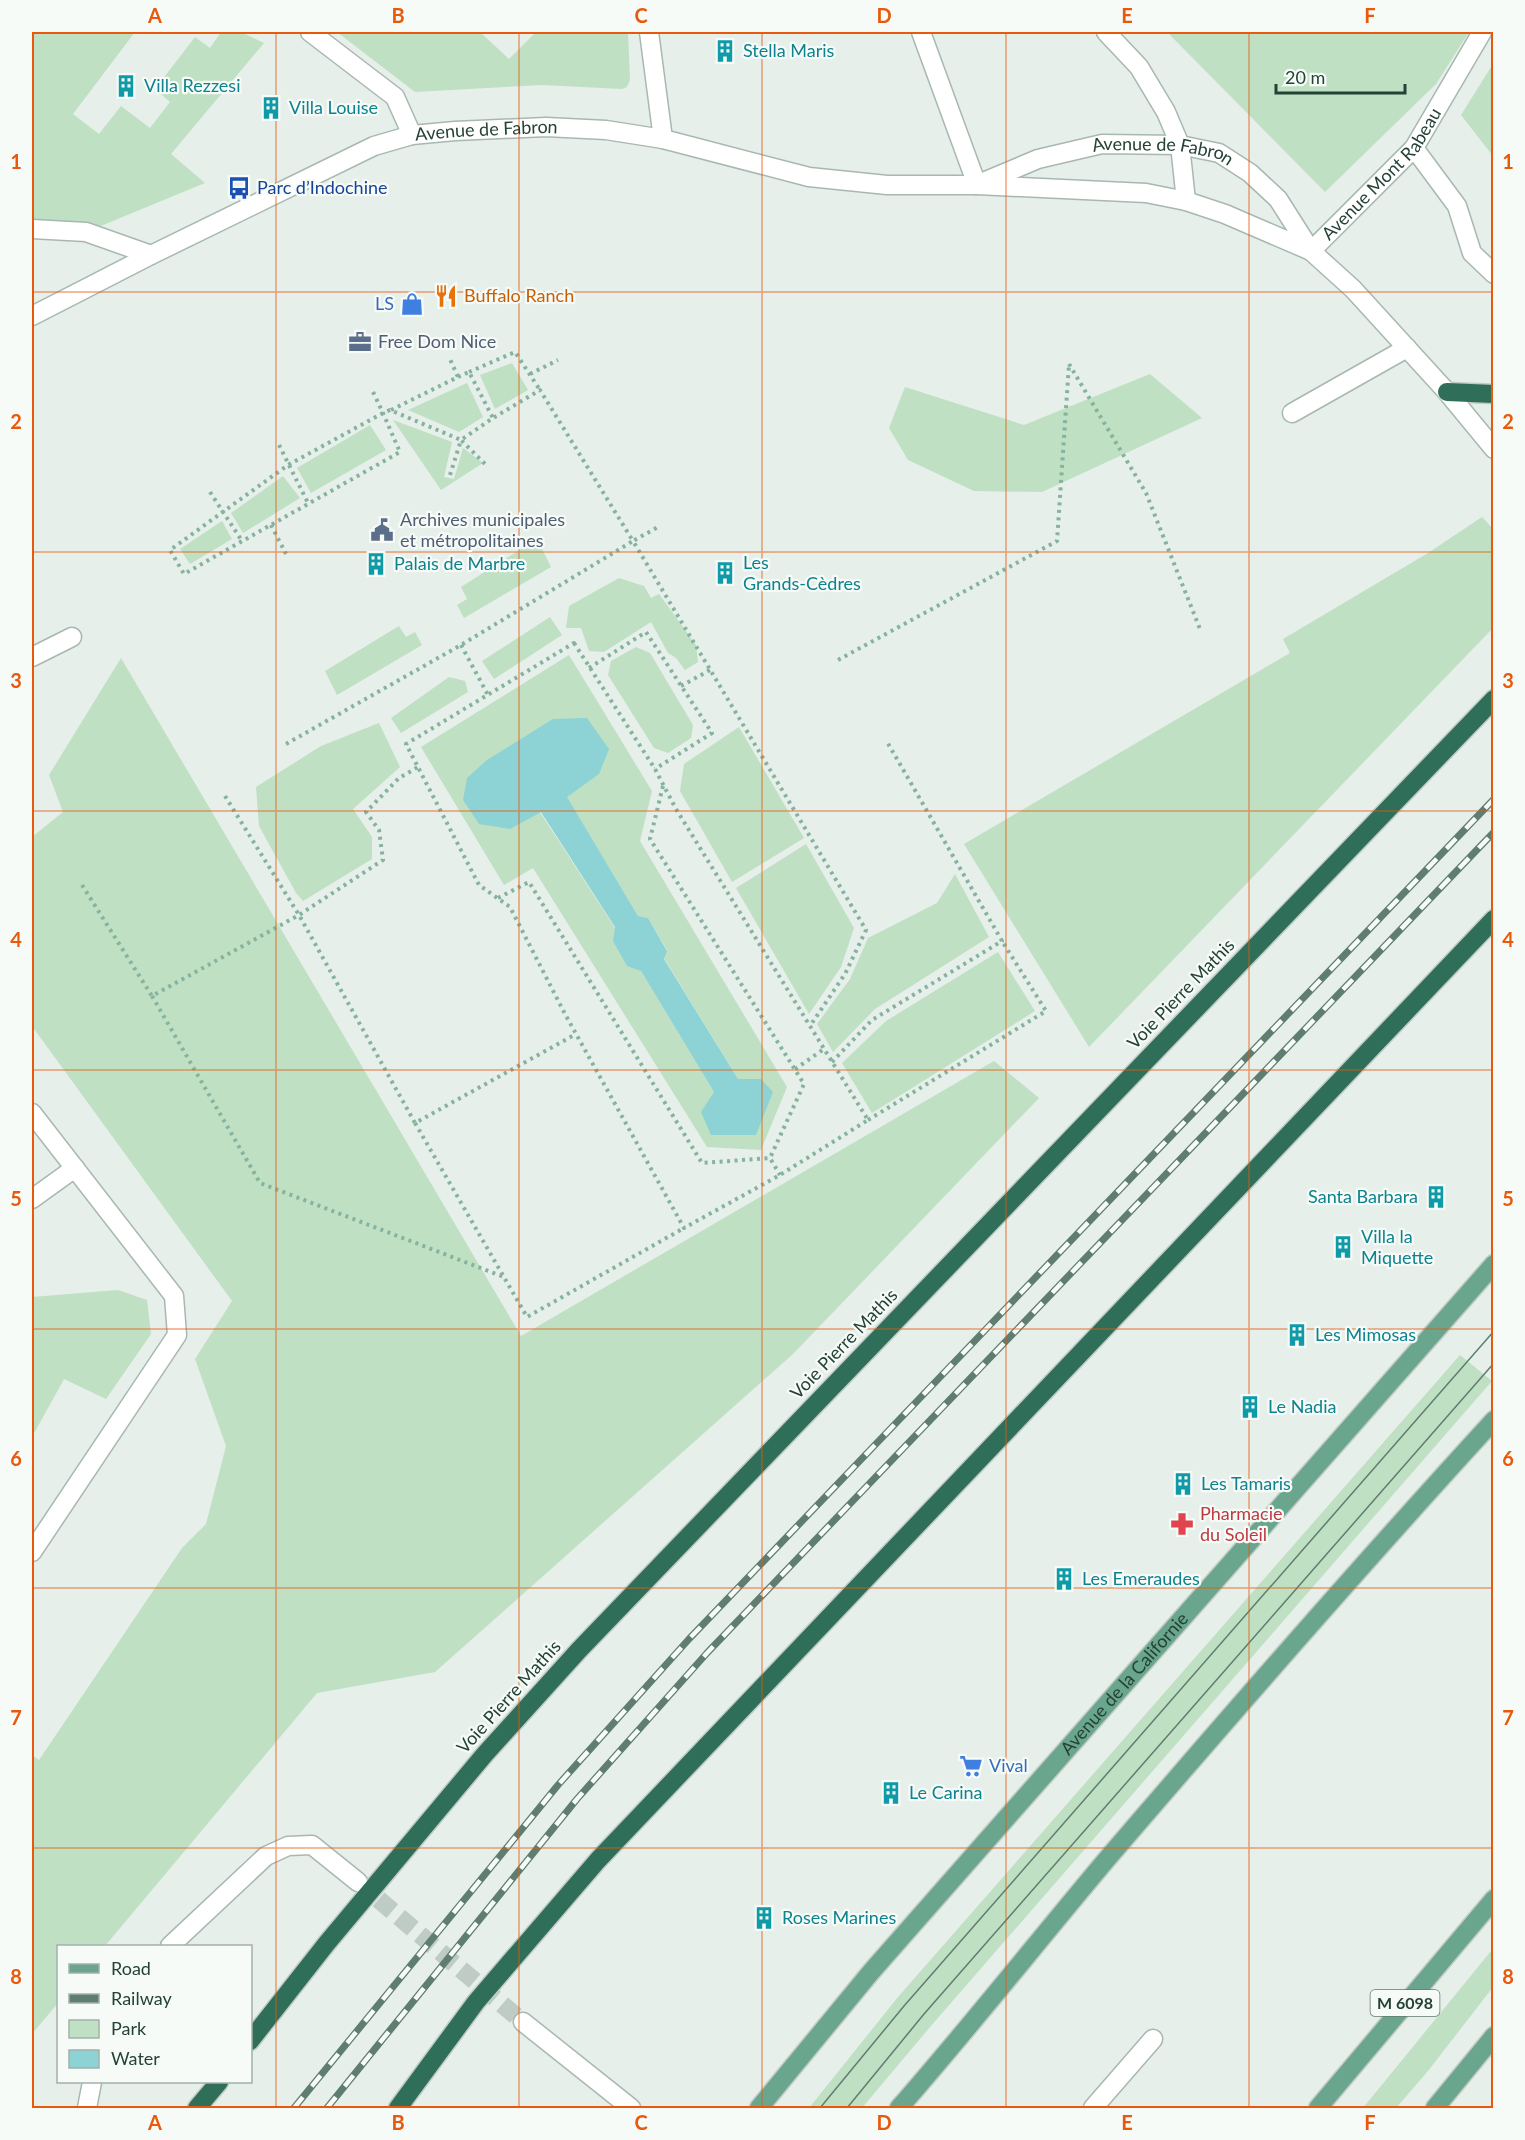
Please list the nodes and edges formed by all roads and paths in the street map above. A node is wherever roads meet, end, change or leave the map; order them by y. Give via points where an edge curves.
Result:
1 (310, 32) edge
2 (649, 32) edge
3 (921, 32) edge
4 (1106, 32) edge
5 (1482, 32) edge
6 (411, 135) junction
7 (663, 139) junction
8 (1180, 145) junction
9 (1414, 148) junction
10 (977, 185) junction
11 (1186, 201) junction
12 (32, 229) edge
13 (1311, 251) junction
14 (151, 255) junction
15 (1494, 274) edge
16 (36, 307) edge
17 (1407, 348) junction
18 (449, 357) dead end
19 (558, 360) dead end
20 (469, 372) junction
21 (530, 374) junction
22 (458, 377) junction
23 (540, 390) junction
24 (373, 392) dead end
25 (1447, 392) junction
26 (1494, 394) edge
27 (390, 410) junction
28 (1292, 412) dead end
29 (383, 413) junction
30 (493, 418) junction
31 (461, 440) junction
32 (279, 446) dead end
33 (1494, 449) edge
34 (288, 465) junction
35 (486, 465) dead end
36 (450, 475) dead end
37 (210, 492) dead end
38 (308, 504) junction
39 (223, 512) junction
40 (271, 525) junction
41 (658, 527) dead end
42 (242, 542) junction
43 (633, 542) junction
44 (286, 554) dead end
45 (1200, 629) dead end
46 (72, 637) dead end
47 (461, 645) junction
48 (32, 657) edge
49 (838, 660) dead end
50 (589, 668) junction
51 (710, 670) junction
52 (681, 686) junction
53 (488, 696) junction
54 (1493, 699) edge
55 (886, 740) dead end
56 (286, 744) dead end
57 (418, 767) junction
58 (655, 769) junction
59 (664, 786) junction
60 (225, 796) dead end
61 (82, 885) dead end
62 (498, 898) junction
63 (299, 915) junction
64 (1494, 919) edge
65 (1002, 941) junction
66 (152, 996) junction
67 (810, 1026) junction
68 (576, 1034) junction
69 (824, 1049) junction
70 (832, 1062) junction
71 (795, 1070) junction
72 (32, 1113) edge
73 (868, 1120) junction
74 (415, 1123) junction
75 (770, 1158) junction
76 (75, 1168) junction
77 (780, 1175) junction
78 (32, 1199) edge
79 (684, 1228) junction
80 (1494, 1264) edge
81 (504, 1277) junction
82 (1494, 1420) edge
83 (32, 1552) edge
84 (358, 1882) tunnel mouth
85 (1494, 1899) edge
86 (172, 1945) edge
87 (523, 2022) tunnel mouth
88 (1494, 2036) edge
89 (252, 2038) edge
90 (1153, 2039) dead end
91 (92, 2083) edge
92 (218, 2083) edge
93 (87, 2109) edge
94 (197, 2109) edge
95 (398, 2109) edge
96 (631, 2109) edge
97 (759, 2109) edge
98 (899, 2109) edge
99 (1093, 2109) edge
100 (1318, 2109) edge
101 (1434, 2109) edge

1 - 6 street via 395,97
2 - 7 street
3 - 10 street
4 - 8 street via 1139,66
5 - 9 street, Avenue Mont Rabeau
6 - 7 street, Avenue de Fabron via 546,127 606,130
6 - 14 street, Avenue de Fabron via 374,146
7 - 10 street, Avenue de Fabron via 809,177 887,185
8 - 10 street, Avenue de Fabron via 1102,144 1038,159
8 - 11 street
8 - 13 street, Avenue de Fabron via 1219,153 1250,172 1278,199
9 - 13 street, Avenue Mont Rabeau
9 - 15 street via 1457,206 1472,253
10 - 11 street, Avenue de Fabron via 1146,193
11 - 13 street, Avenue de Fabron
12 - 14 street via 86,232
13 - 17 street, Avenue de Fabron via 1353,289
14 - 16 street, Avenue de Fabron
17 - 25 street, Avenue de Fabron
17 - 28 street
18 - 22 path
19 - 21 path
20 - 21 path via 515,352
20 - 22 path
20 - 30 path
21 - 23 path
22 - 27 path
23 - 30 path
23 - 43 path
24 - 29 path
25 - 26 highway
25 - 33 street, Avenue de Fabron
27 - 29 path
27 - 31 path
29 - 34 path
29 - 38 path via 400,452
30 - 31 path
31 - 35 path
31 - 36 path
32 - 34 path
34 - 38 path
34 - 39 path
37 - 39 path
38 - 40 path
39 - 42 path
39 - 42 path via 170,550 184,574
40 - 42 path
40 - 44 path
41 - 43 path
43 - 47 path
43 - 51 path
45 - 49 path via 1146,493 1069,364 1057,541
46 - 48 street
47 - 53 path
47 - 56 path
50 - 52 path via 646,632
50 - 53 path via 574,643
50 - 58 path
51 - 52 path
51 - 67 path via 866,930 844,974
52 - 58 path via 712,733
53 - 57 path via 406,744
54 - 89 highway, Voie Pierre Mathis via 579,1650 485,1754
55 - 65 path
57 - 62 path via 479,885
57 - 63 path via 399,778 366,812 379,830 383,860
58 - 59 path
59 - 67 path
59 - 71 path via 650,839
60 - 63 path
61 - 66 path
62 - 68 path via 510,907
62 - 75 path via 529,882 702,1162
63 - 66 path
63 - 74 path
64 - 95 highway via 598,1860 476,2002
65 - 70 path via 872,1020
65 - 73 path via 1046,1011
66 - 81 path via 260,1183
67 - 69 path
68 - 74 path
68 - 79 path
69 - 70 path
69 - 71 path
70 - 73 path
71 - 75 path via 804,1084
72 - 76 street
73 - 77 path
74 - 81 path
75 - 77 path
76 - 78 street
76 - 83 street via 174,1296 177,1335
77 - 79 path
79 - 81 path via 527,1317
80 - 97 main road, Avenue de la Californie via 871,1972
82 - 98 main road via 1107,1860
84 - 86 street via 312,1845 288,1846 266,1856
85 - 100 main road, M 6098
87 - 96 street
88 - 101 main road
90 - 99 street
91 - 93 street
92 - 94 highway

